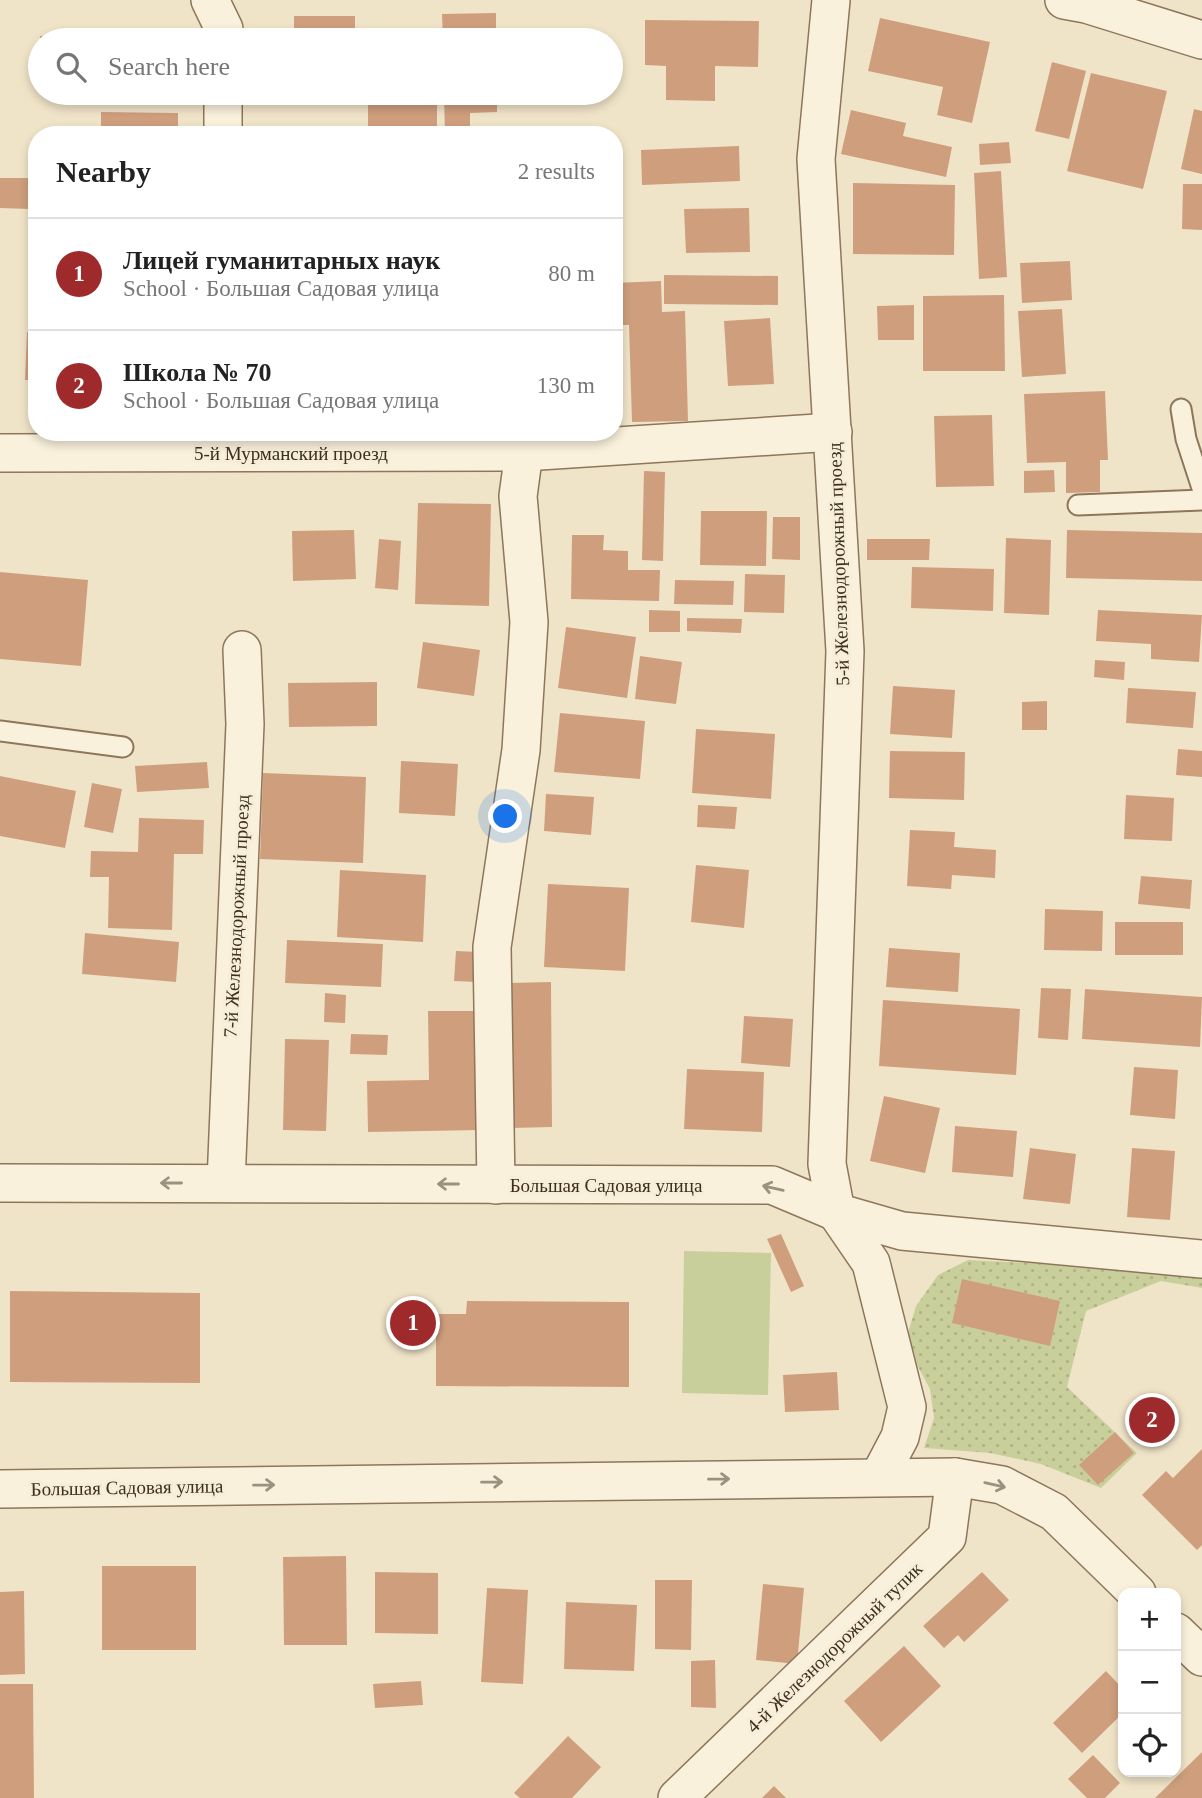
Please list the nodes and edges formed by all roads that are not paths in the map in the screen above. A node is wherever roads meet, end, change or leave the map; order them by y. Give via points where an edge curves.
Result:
1 (210, 0) edge
2 (831, 0) edge
3 (1064, 0) edge
4 (223, 28) edge
5 (1202, 40) edge
6 (223, 105) edge
7 (223, 126) edge
8 (1181, 409) dead end
9 (833, 432) junction
10 (225, 443) edge
11 (524, 452) junction
12 (0, 453) edge
13 (1202, 488) edge
14 (1202, 500) edge
15 (1077, 505) dead end
16 (242, 650) dead end
17 (0, 731) edge
18 (123, 747) dead end
19 (0, 1183) edge
20 (226, 1183) junction
21 (496, 1185) junction
22 (836, 1212) junction
23 (1202, 1259) edge
24 (879, 1477) junction
25 (955, 1477) junction
26 (0, 1489) edge
27 (1132, 1588) edge
28 (1181, 1637) edge
29 (1202, 1657) edge
30 (677, 1798) edge

1 - 4 street
2 - 9 street, 5-й Железнодорожный проезд via 816,159
3 - 5 street
6 - 7 street
8 - 13 lane
9 - 11 street, 5-й Мурманский проезд
9 - 22 street, 5-й Железнодорожный проезд via 845,651 827,1164
10 - 11 street, 5-й Мурманский проезд
10 - 12 street, 5-й Мурманский проезд
11 - 21 street via 518,496 529,622 522,737 492,947
14 - 15 lane
16 - 20 street, 7-й Железнодорожный проезд via 245,724
17 - 18 lane
20 -> 19 street, Большая Садовая улица
21 -> 20 street, Большая Садовая улица
22 -> 21 street, Большая Садовая улица via 772,1185
22 - 23 street, Большая Садовая улица via 902,1231
22 - 24 street via 872,1263 908,1407 900,1437
24 - 25 street, Большая Садовая улица
26 -> 24 street, Большая Садовая улица
25 -> 27 street, Большая Садовая улица via 1002,1485 1054,1512
25 - 30 street, 4-й Железнодорожный тупик via 947,1537
28 - 29 street

